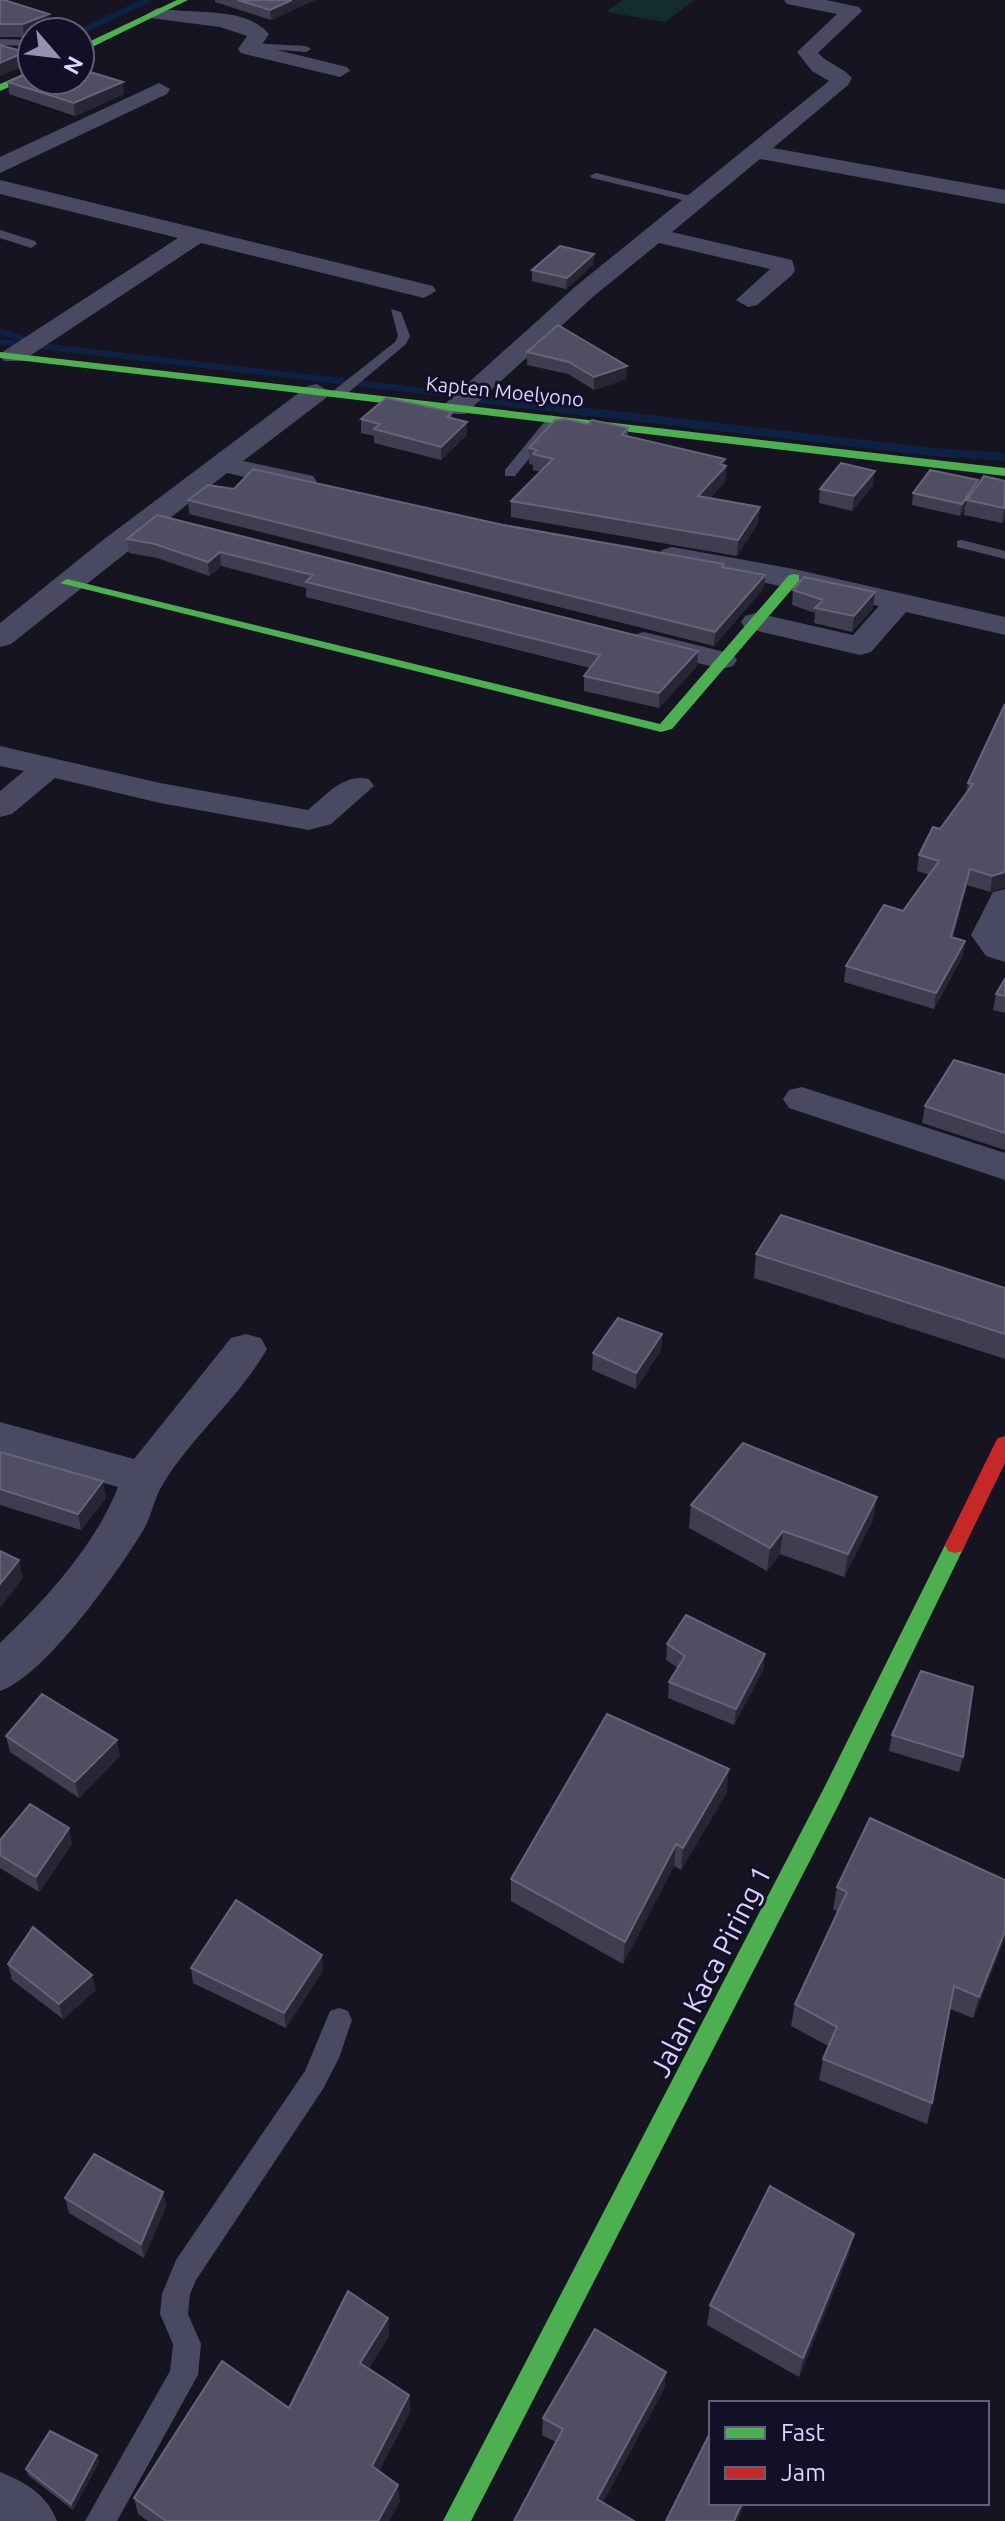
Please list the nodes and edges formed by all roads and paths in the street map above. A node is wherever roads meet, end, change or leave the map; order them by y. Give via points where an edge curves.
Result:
1 (184, 0) edge
2 (794, 0) edge
3 (157, 14) junction
4 (96, 43) edge
5 (251, 45) junction
6 (306, 49) dead end
7 (340, 71) dead end
8 (159, 89) dead end
9 (757, 152) junction
10 (0, 166) edge
11 (596, 176) dead end
12 (0, 187) edge
13 (1005, 197) edge
14 (699, 201) junction
15 (0, 234) edge
16 (657, 235) junction
17 (195, 237) junction
18 (31, 244) dead end
19 (424, 291) dead end
20 (748, 300) dead end
21 (395, 312) dead end
22 (7, 356) edge
23 (327, 393) junction
24 (456, 408) junction
25 (555, 418) junction
26 (221, 464) junction
27 (1005, 472) edge
28 (510, 473) dead end
29 (325, 487) edge
30 (152, 516) junction
31 (183, 524) edge
32 (962, 544) dead end
33 (642, 551) edge
34 (1005, 555) edge
35 (794, 578) junction
36 (67, 583) junction
37 (900, 601) junction
38 (756, 622) junction
39 (1005, 626) edge
40 (614, 633) edge
41 (0, 638) edge
42 (722, 660) junction
43 (0, 756) edge
44 (49, 767) junction
45 (358, 786) dead end
46 (0, 807) edge
47 (1005, 899) edge
48 (1005, 951) edge
49 (802, 1099) dead end
50 (1005, 1167) edge
51 (246, 1349) dead end
52 (0, 1438) edge
53 (1005, 1443) edge
54 (143, 1478) junction
55 (0, 1672) edge
56 (339, 2020) dead end
57 (0, 2502) edge
58 (27, 2521) edge
59 (100, 2521) edge
60 (457, 2521) edge

1 - 3 street
2 - 9 street via 852,11 806,55 842,80
3 - 4 street
3 - 5 street via 183,21 231,21 259,34
5 - 6 lane
5 - 7 street via 248,49
8 - 10 street
9 - 13 street
9 - 14 street
11 - 14 lane
12 - 17 street
14 - 16 street
15 - 18 lane
16 - 20 street via 783,265
16 - 24 street via 585,291
17 - 19 street
17 - 22 street
21 - 23 lane via 404,336 400,344
22 - 23 street, Kapten Moelyono
23 - 24 street, Kapten Moelyono
23 - 26 street
24 - 25 street, Kapten Moelyono
25 - 27 street, Kapten Moelyono
25 - 28 lane
26 - 29 street
26 - 30 street
30 - 31 street
30 - 36 street
32 - 34 lane
33 - 35 street
35 - 37 street
35 - 38 street
36 - 41 street
36 - 42 street via 661,728
37 - 38 street via 860,646
37 - 39 street
38 - 42 street
40 - 42 street
43 - 44 street
44 - 45 street via 309,820
44 - 46 street
47 - 48 street via 988,935
49 - 50 street
51 - 54 street
52 - 54 street
53 - 60 street, Jalan Kaca Piring 1 via 816,1825
54 - 55 street via 128,1517 95,1566
56 - 59 lane via 314,2080 186,2270 174,2314 187,2344 184,2375
57 - 58 street

